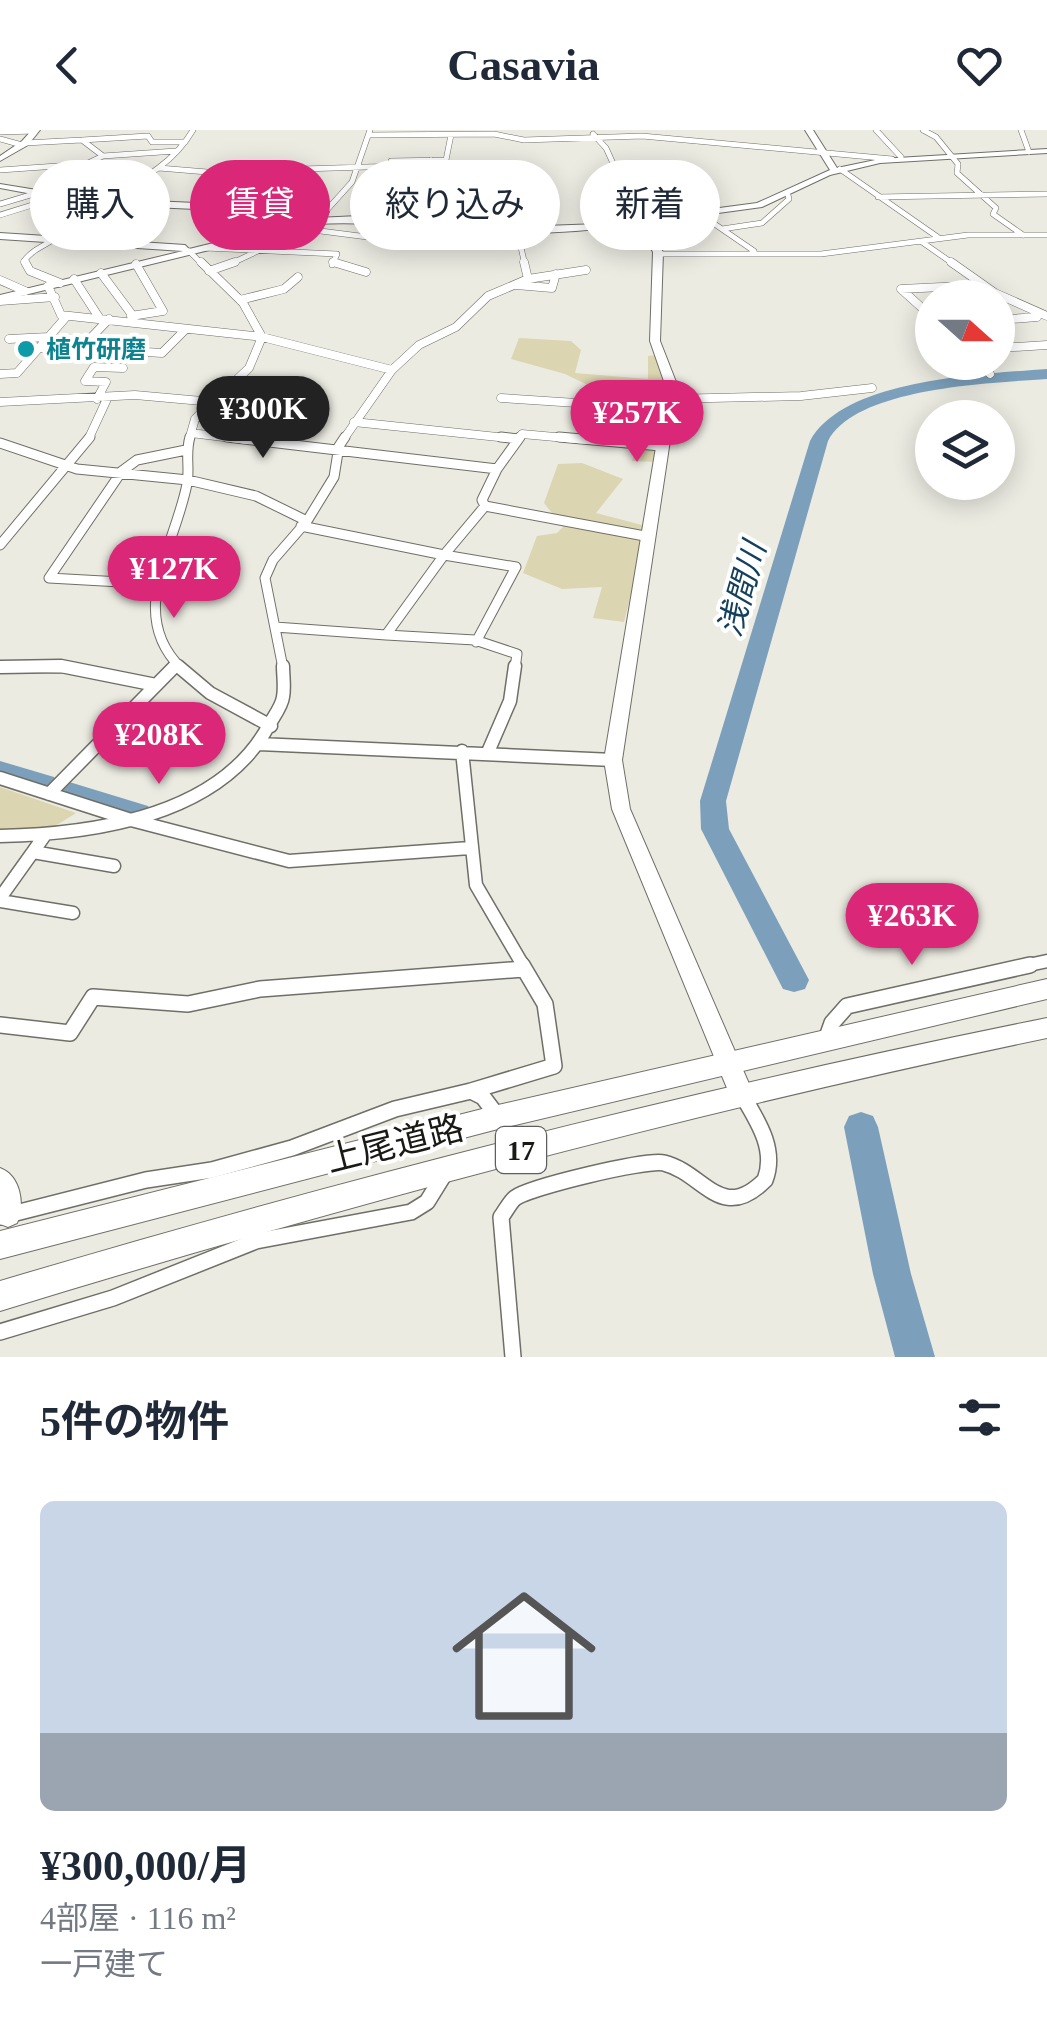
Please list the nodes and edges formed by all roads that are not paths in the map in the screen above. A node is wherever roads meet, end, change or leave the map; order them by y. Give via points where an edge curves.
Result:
1 (35, 130) edge
2 (193, 130) edge
3 (628, 130) edge
4 (810, 130) edge
5 (876, 130) edge
6 (922, 130) edge
7 (1021, 130) edge
8 (369, 132) edge
9 (473, 132) edge
10 (617, 132) edge
11 (592, 133) edge
12 (0, 134) edge
13 (451, 134) junction
14 (82, 140) junction
15 (185, 142) junction
16 (23, 144) junction
17 (176, 151) junction
18 (1047, 151) edge
19 (1029, 152) junction
20 (823, 154) junction
21 (950, 154) junction
22 (103, 156) junction
23 (896, 158) junction
24 (0, 159) edge
25 (167, 160) edge
26 (359, 160) edge
27 (446, 160) edge
28 (611, 160) edge
29 (0, 170) edge
30 (838, 170) junction
31 (350, 184) edge
32 (0, 186) edge
33 (30, 192) edge
34 (979, 194) junction
35 (1047, 194) edge
36 (30, 195) edge
37 (788, 195) junction
38 (0, 196) edge
39 (878, 197) junction
40 (13, 200) junction
41 (0, 204) edge
42 (30, 206) edge
43 (330, 206) edge
44 (720, 211) edge
45 (0, 215) edge
46 (722, 229) joint
47 (1047, 234) edge
48 (0, 236) edge
49 (1022, 236) junction
50 (30, 238) edge
51 (939, 238) junction
52 (922, 242) junction
53 (33, 250) edge
54 (197, 250) junction
55 (264, 250) edge
56 (521, 250) edge
57 (656, 250) edge
58 (260, 252) junction
59 (757, 252) junction
60 (658, 254) junction
61 (136, 264) junction
62 (586, 270) dead end
63 (209, 271) junction
64 (366, 272) dead end
65 (101, 273) junction
66 (556, 274) junction
67 (298, 277) dead end
68 (74, 279) junction
69 (528, 279) junction
70 (0, 280) edge
71 (976, 280) edge
72 (54, 284) junction
73 (513, 285) junction
74 (915, 288) edge
75 (25, 292) junction
76 (55, 297) junction
77 (0, 299) edge
78 (240, 300) junction
79 (1015, 301) edge
80 (915, 303) edge
81 (67, 316) junction
82 (132, 316) junction
83 (1044, 316) edge
84 (107, 319) junction
85 (1015, 319) edge
86 (186, 330) junction
87 (49, 337) junction
88 (262, 337) junction
89 (9, 339) dead end
90 (1047, 346) edge
91 (1015, 347) edge
92 (39, 348) junction
93 (81, 348) junction
94 (123, 368) dead end
95 (392, 370) junction
96 (0, 374) edge
97 (872, 388) dead end
98 (501, 398) dead end
99 (102, 399) junction
100 (0, 402) edge
101 (213, 402) junction
102 (669, 404) junction
103 (354, 422) junction
104 (528, 424) dead end
105 (191, 433) junction
106 (520, 437) junction
107 (0, 443) edge
108 (661, 446) junction
109 (186, 450) junction
110 (339, 450) junction
111 (68, 466) junction
112 (497, 469) junction
113 (121, 474) junction
114 (188, 480) junction
115 (485, 506) junction
116 (304, 523) junction
117 (650, 537) junction
118 (0, 545) edge
119 (444, 555) junction
120 (157, 584) junction
121 (275, 628) junction
122 (386, 635) junction
123 (476, 642) junction
124 (176, 666) junction
125 (0, 667) edge
126 (156, 686) junction
127 (271, 726) junction
128 (259, 744) junction
129 (462, 751) junction
130 (488, 752) junction
131 (613, 760) junction
132 (0, 778) edge
133 (50, 794) junction
134 (131, 820) junction
135 (44, 835) junction
136 (0, 836) edge
137 (470, 848) junction
138 (32, 852) junction
139 (114, 866) dead end
140 (0, 899) edge
141 (72, 913) dead end
142 (1047, 961) edge
143 (524, 968) junction
144 (1047, 989) edge
145 (0, 1025) edge
146 (1039, 1034) edge
147 (826, 1040) junction
148 (728, 1063) junction
149 (471, 1091) junction
150 (741, 1093) junction
151 (498, 1117) junction
152 (447, 1170) junction
153 (0, 1179) edge
154 (4, 1216) edge
155 (0, 1244) edge
156 (0, 1296) edge
157 (0, 1332) edge
158 (513, 1357) edge

1 - 12 street
1 - 16 street
2 - 15 street
3 - 10 street
4 - 20 street
5 - 23 street
6 - 21 street
7 - 19 street
8 - 13 street
8 - 26 street
9 - 11 street via 524,140
9 - 13 street
10 - 11 street
10 - 20 street
11 - 28 street
12 - 16 street
13 - 27 street
14 - 15 street via 148,136 152,142
14 - 16 street
14 - 22 street
15 - 17 street
16 - 24 street
17 - 22 street
17 - 25 street
18 - 19 street
19 - 21 street
20 - 23 street
20 - 30 street
21 - 23 street
21 - 34 street via 957,173
22 - 29 street via 86,164
23 - 30 street
30 - 37 street
30 - 39 street
31 - 43 street
32 - 33 street
34 - 35 street
34 - 39 street
34 - 49 street
36 - 40 street
37 - 44 street
37 - 46 street via 770,220
38 - 40 street
39 - 51 street
40 - 41 street
42 - 45 street
46 - 59 street
47 - 49 street
48 - 50 street
49 - 51 street
51 - 52 street
52 - 59 street via 820,254
52 - 71 street
53 - 72 street via 24,261 30,271
54 - 58 street
54 - 61 street
54 - 63 street
55 - 58 street
56 - 69 street
57 - 60 street
58 - 63 street
58 - 64 street via 338,254 332,265
59 - 60 street
60 - 102 street via 655,341 671,378
61 - 65 street
61 - 82 street via 163,311
62 - 66 street
63 - 78 street
65 - 68 street
65 - 82 street
66 - 69 street
66 - 73 street via 552,288
67 - 78 street via 284,290
68 - 72 street
68 - 84 street
69 - 73 street
70 - 75 street
72 - 75 street
72 - 76 street
73 - 95 street via 488,296 449,332 424,340
74 - 80 street via 900,289
75 - 77 street
76 - 77 street
76 - 81 street
78 - 88 street
79 - 83 street
81 - 84 street
81 - 87 street
82 - 84 street
83 - 85 street
84 - 86 street
84 - 93 street
86 - 88 street
86 - 93 street via 162,353
87 - 89 street
87 - 92 street
88 - 95 street
88 - 101 street via 256,360
90 - 91 street
92 - 93 street
92 - 96 street via 16,373
94 - 99 street via 94,368 84,381 106,382
95 - 103 street
97 - 102 street
98 - 102 street
99 - 100 street
99 - 101 street
99 - 111 street via 94,434
101 - 105 street
102 - 108 street
103 - 106 street
103 - 110 street
104 - 106 street
105 - 109 street
105 - 110 street
106 - 108 street
106 - 112 street
107 - 111 street
108 - 117 street
109 - 113 street via 137,460
109 - 114 street
110 - 112 street
110 - 116 street via 334,478
111 - 113 street
111 - 118 street
112 - 115 street
113 - 114 street
113 - 120 street via 49,578
114 - 116 street via 256,496
114 - 120 street
115 - 117 street
115 - 119 street
116 - 119 street
116 - 121 street via 265,578
117 - 131 street
119 - 122 street
119 - 123 street via 516,567
120 - 124 street via 152,619
121 - 122 street
121 - 127 street via 283,700
122 - 123 street
123 - 130 street via 517,654 510,702
124 - 126 street
124 - 127 street
125 - 126 street via 60,666
126 - 133 street
127 - 128 street
128 - 129 street
128 - 134 street via 218,781
129 - 130 street
129 - 137 street
130 - 131 street
131 - 148 street via 621,809
132 - 133 street
133 - 134 street
134 - 135 street
134 - 137 street via 289,861
135 - 136 street
135 - 138 street
137 - 143 street via 476,885
138 - 139 street
138 - 140 street
140 - 141 street
142 - 147 street via 847,1006
143 - 145 street via 260,989 188,1004 93,997 70,1033
143 - 149 street via 545,1004 554,1066
144 - 147 highway, 上尾道路 / 17
146 - 150 highway, 上尾道路 / 17
147 - 148 highway, 上尾道路 / 17
148 - 150 street
148 - 151 highway, 上尾道路 / 17
149 - 151 street
149 - 154 street via 212,1170
150 - 152 highway, 上尾道路 / 17
150 - 158 street via 770,1156 759,1188 740,1198 720,1196 683,1170 655,1161 515,1198 501,1218
151 - 155 highway, 上尾道路 / 17
152 - 156 highway, 上尾道路 / 17
152 - 157 street via 428,1202 411,1212 256,1241 113,1298
153 - 154 street via 6,1187

